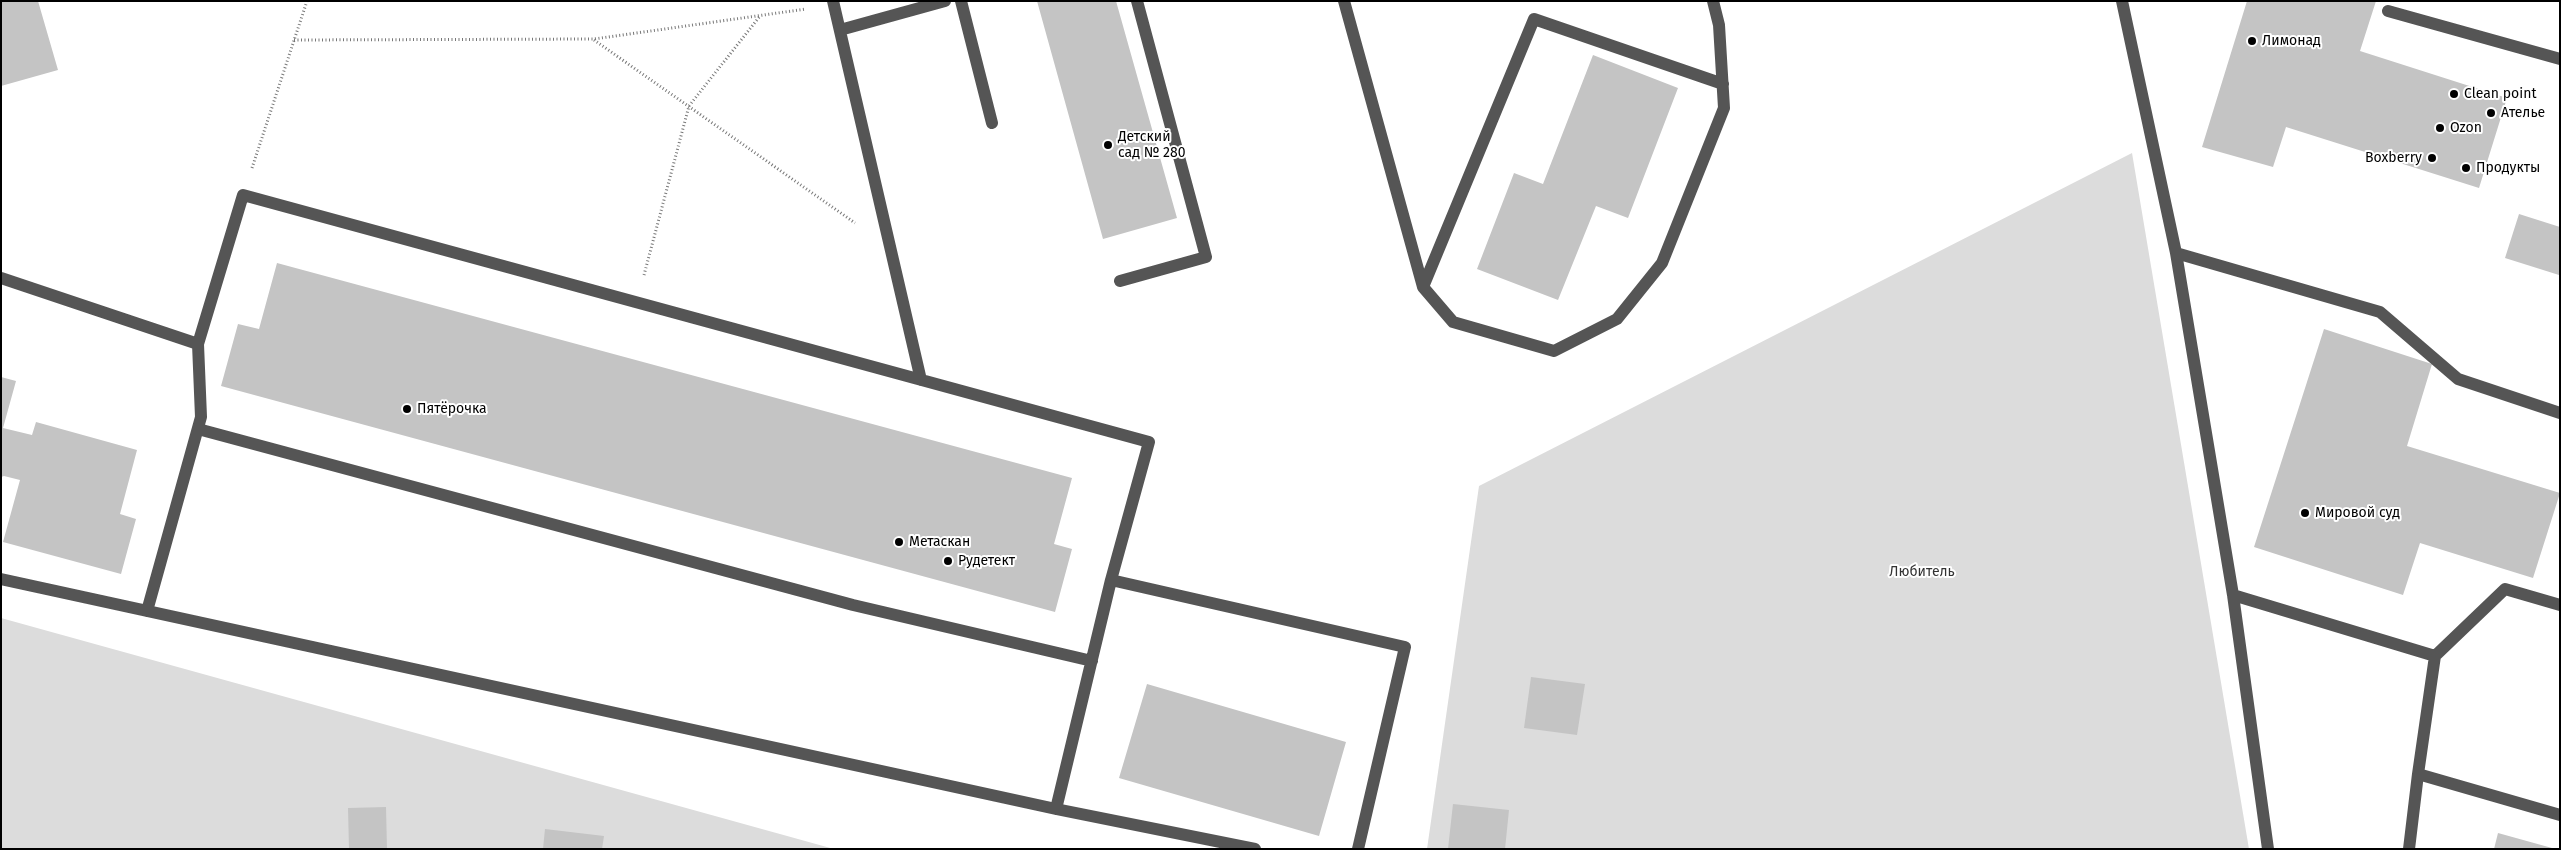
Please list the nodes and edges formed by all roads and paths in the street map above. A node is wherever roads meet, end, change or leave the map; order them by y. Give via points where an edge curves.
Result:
1 (307, 1) edge
2 (945, 1) edge
3 (961, 1) edge
4 (1137, 1) edge
5 (1344, 1) edge
6 (1713, 1) edge
7 (2122, 1) edge
8 (833, 3) edge
9 (2388, 11) dead end
10 (760, 16) junction
11 (840, 30) junction
12 (294, 40) junction
13 (594, 40) junction
14 (2560, 59) edge
15 (1723, 84) junction
16 (689, 106) junction
17 (992, 123) dead end
18 (243, 195) junction
19 (890, 247) junction
20 (2176, 253) junction
21 (1, 278) edge
22 (1120, 281) dead end
23 (1423, 286) junction
24 (637, 302) junction
25 (198, 344) junction
26 (921, 380) junction
27 (2560, 413) edge
28 (198, 429) junction
29 (1, 579) edge
30 (1111, 580) junction
31 (2232, 595) junction
32 (2560, 604) edge
33 (147, 611) junction
34 (2435, 656) junction
35 (1092, 661) junction
36 (2418, 774) junction
37 (1056, 809) junction
38 (2560, 815) edge
39 (1255, 849) edge
40 (1358, 849) edge
41 (2268, 849) edge
42 (2409, 849) edge

1 - 12 path
2 - 11 lane
3 - 17 lane
4 - 22 lane via 1206,257
5 - 23 lane
6 - 15 lane via 1719,26
7 - 20 lane
8 - 10 path
8 - 11 lane
9 - 14 lane
10 - 13 path
10 - 16 path
11 - 19 lane
12 - 13 path
12 - 18 path
13 - 16 path
15 - 23 lane via 1724,108 1662,263 1617,319 1554,351 1453,322
15 - 23 lane via 1534,19
16 - 19 path
16 - 24 path
18 - 24 lane
18 - 25 lane
19 - 26 lane
20 - 27 lane via 2380,312 2458,379
20 - 31 lane
21 - 25 lane
24 - 26 lane
25 - 28 lane via 201,418
26 - 30 lane via 1149,442
28 - 33 lane
28 - 35 lane via 853,605
29 - 33 lane
30 - 35 lane
30 - 40 lane via 1406,647
31 - 34 lane
31 - 41 lane
32 - 34 lane via 2505,589
33 - 37 lane
34 - 36 lane
35 - 37 lane
36 - 38 lane
36 - 42 lane
37 - 39 lane

